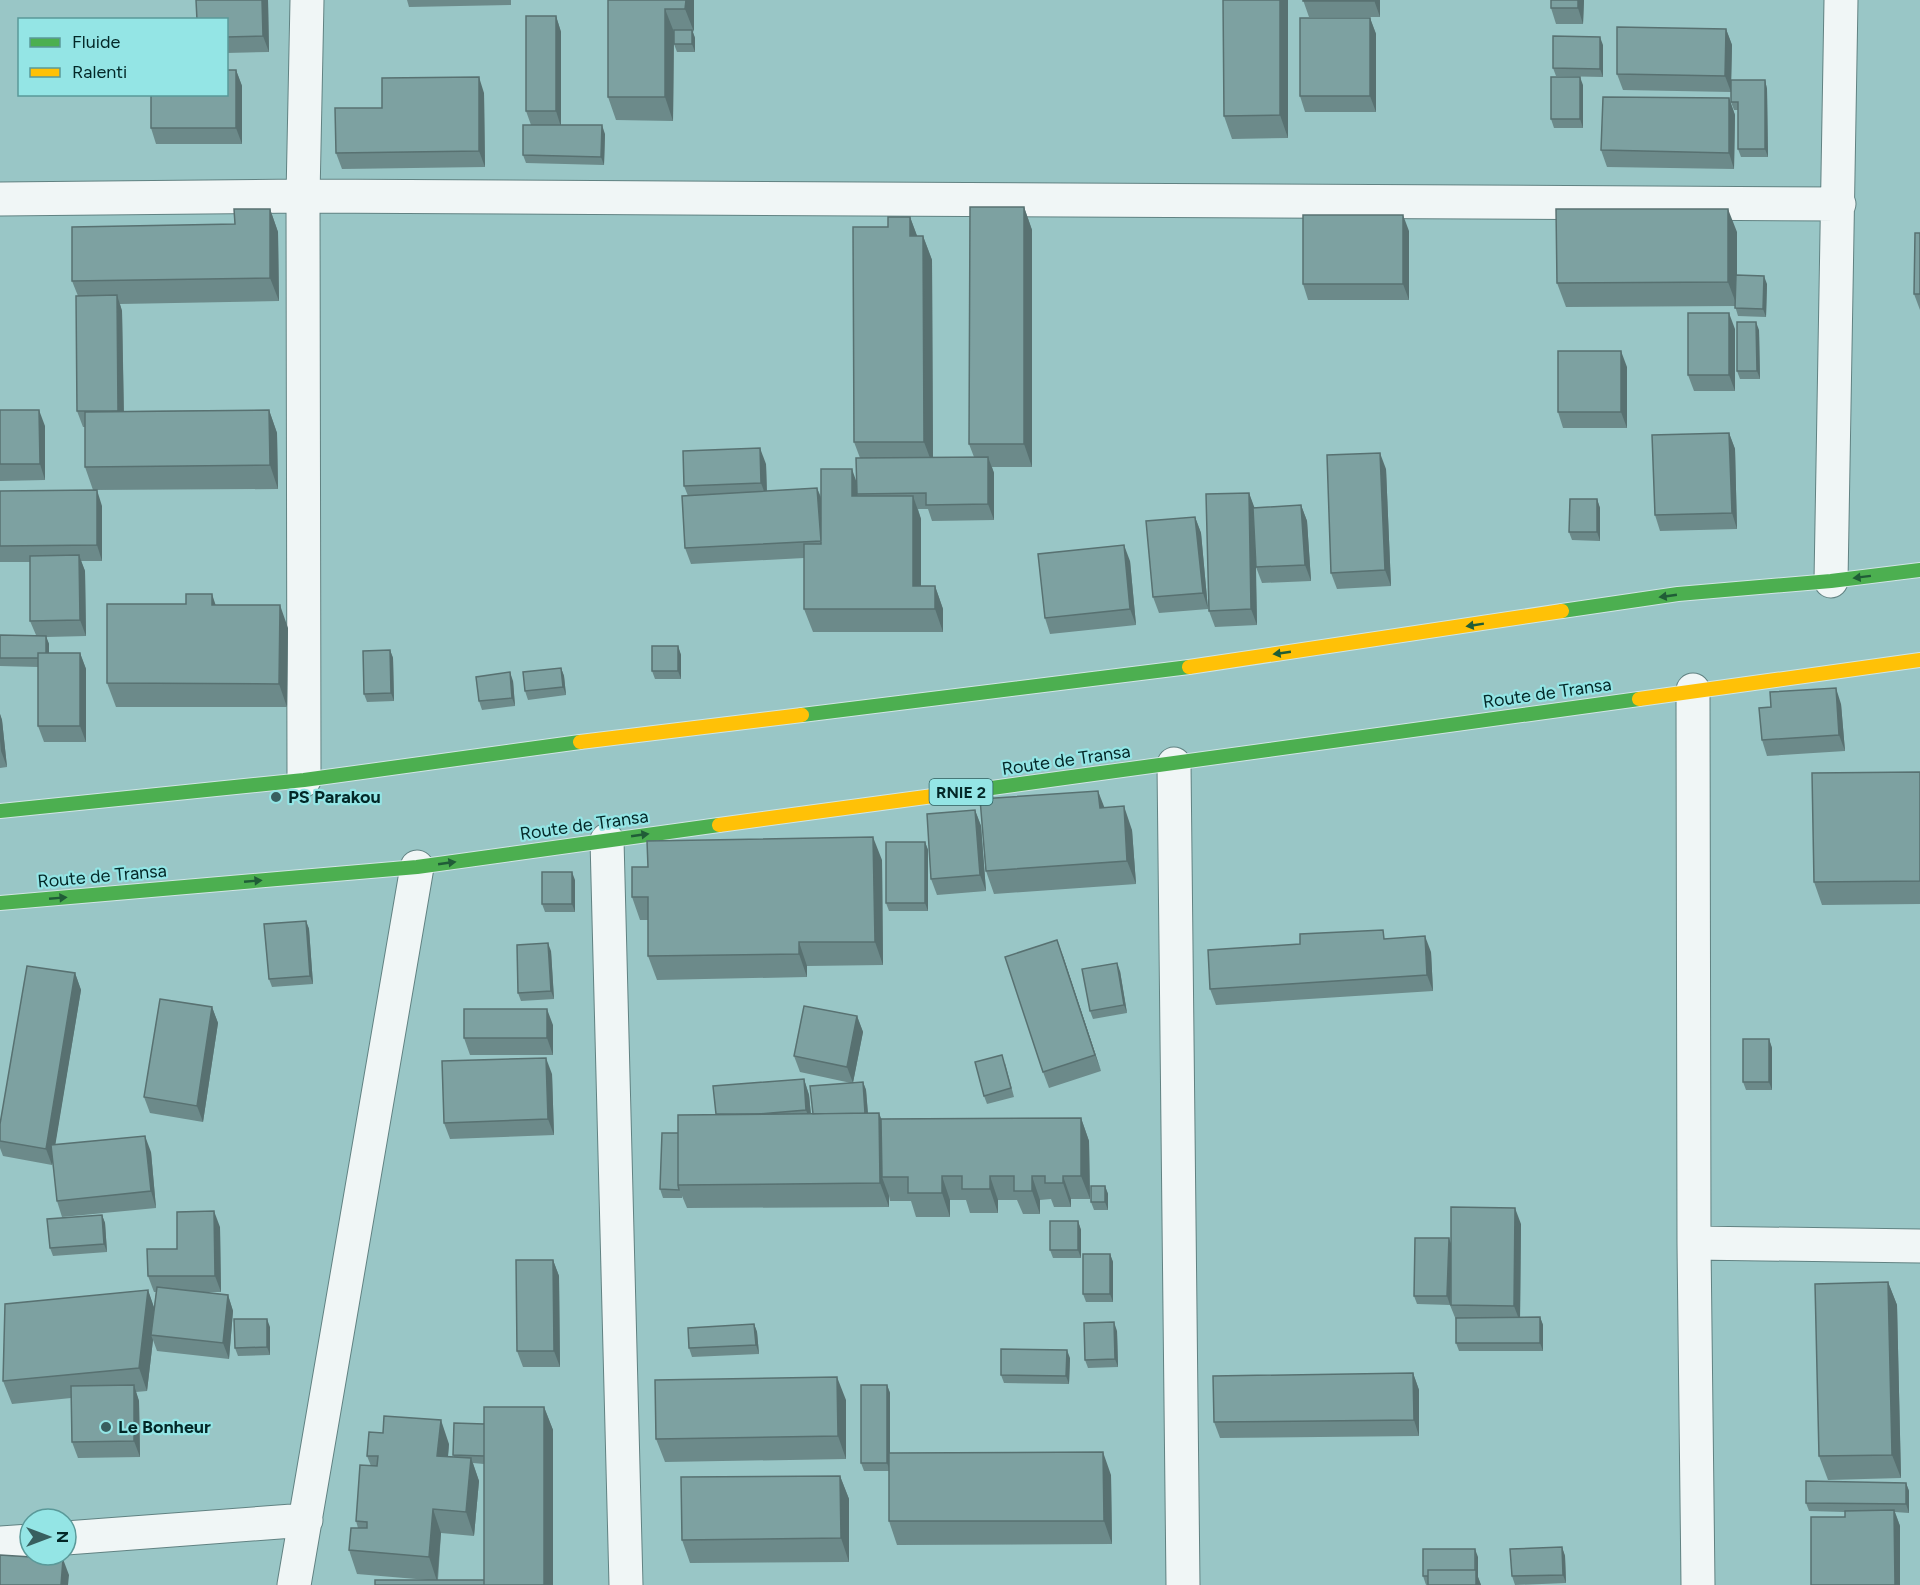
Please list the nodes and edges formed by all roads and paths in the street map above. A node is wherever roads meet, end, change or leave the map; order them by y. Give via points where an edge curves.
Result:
1 (307, 0) edge
2 (1840, 0) edge
3 (303, 196) junction
4 (0, 199) edge
5 (1839, 204) junction
6 (1920, 570) edge
7 (1831, 581) junction
8 (1920, 660) edge
9 (1693, 690) junction
10 (1174, 764) junction
11 (304, 780) junction
12 (0, 811) edge
13 (607, 840) junction
14 (417, 867) junction
15 (0, 903) edge
16 (1694, 1244) junction
17 (1920, 1246) edge
18 (306, 1520) junction
19 (78, 1537) edge
20 (18, 1542) edge
21 (0, 1543) edge
22 (294, 1585) edge
23 (626, 1585) edge
24 (1183, 1585) edge
25 (1698, 1585) edge

1 - 3 street
2 - 5 street
3 - 4 street
3 - 5 street
3 - 11 street
5 - 7 street
6 -> 7 main road
7 -> 11 main road via 1678,594 1147,673
8 - 9 main road, Route de Transa / RNIE 2
9 - 10 main road, Route de Transa / RNIE 2
9 - 16 street
13 -> 10 main road, Route de Transa / RNIE 2
10 - 24 street
11 - 12 main road
14 -> 13 main road, Route de Transa / RNIE 2
13 - 23 street
15 -> 14 main road, Route de Transa / RNIE 2
14 - 18 street
16 - 17 street
16 - 25 street
18 - 19 street
18 - 22 street
20 - 21 street

